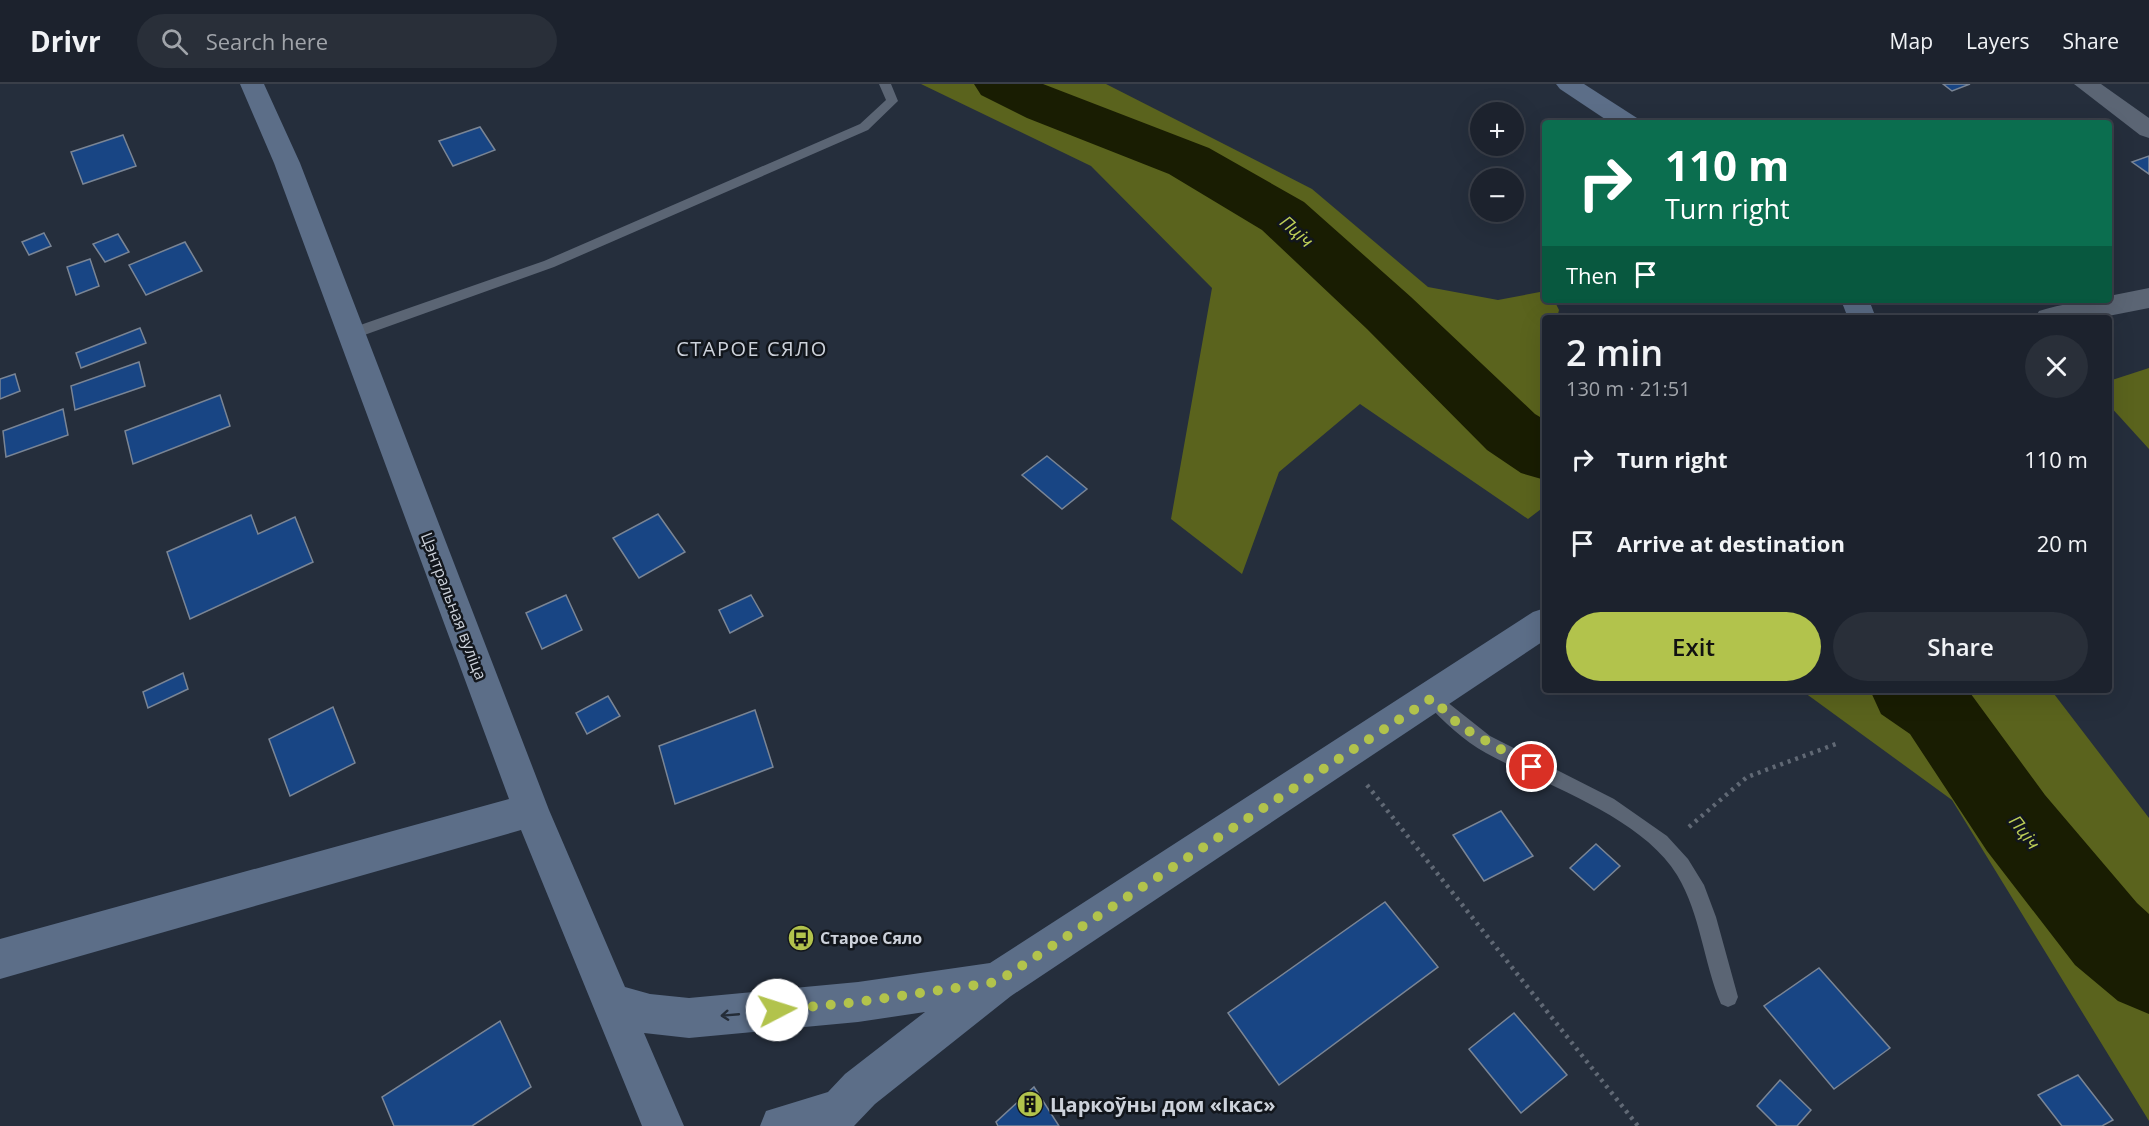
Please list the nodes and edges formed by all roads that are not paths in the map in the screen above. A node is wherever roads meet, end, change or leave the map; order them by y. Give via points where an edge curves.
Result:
1 (252, 84) edge
2 (885, 84) edge
3 (1568, 84) edge
4 (2086, 84) edge
5 (1623, 120) edge
6 (2149, 130) edge
7 (2149, 298) edge
8 (2064, 315) edge
9 (351, 334) junction
10 (1542, 624) edge
11 (1432, 698) junction
12 (531, 810) junction
13 (0, 959) edge
14 (997, 982) junction
15 (1728, 997) dead end
16 (612, 1004) junction
17 (834, 1118) edge
18 (663, 1126) edge
19 (781, 1126) edge

1 - 9 street, Цэнтральная вуліца via 287,163
2 - 9 lane via 892,100 864,127 549,264
3 - 5 street
4 - 6 street
7 - 8 street
9 - 12 street, Цэнтральная вуліца
10 - 11 street
11 - 14 street
11 - 15 lane via 1460,726 1634,821 1673,854 1696,891
12 - 13 street
12 - 16 street, Цэнтральная вуліца
14 -> 16 street via 858,1002 689,1018 650,1014
14 - 17 street via 878,1074
16 - 18 street, Цэнтральная вуліца
17 - 19 street

